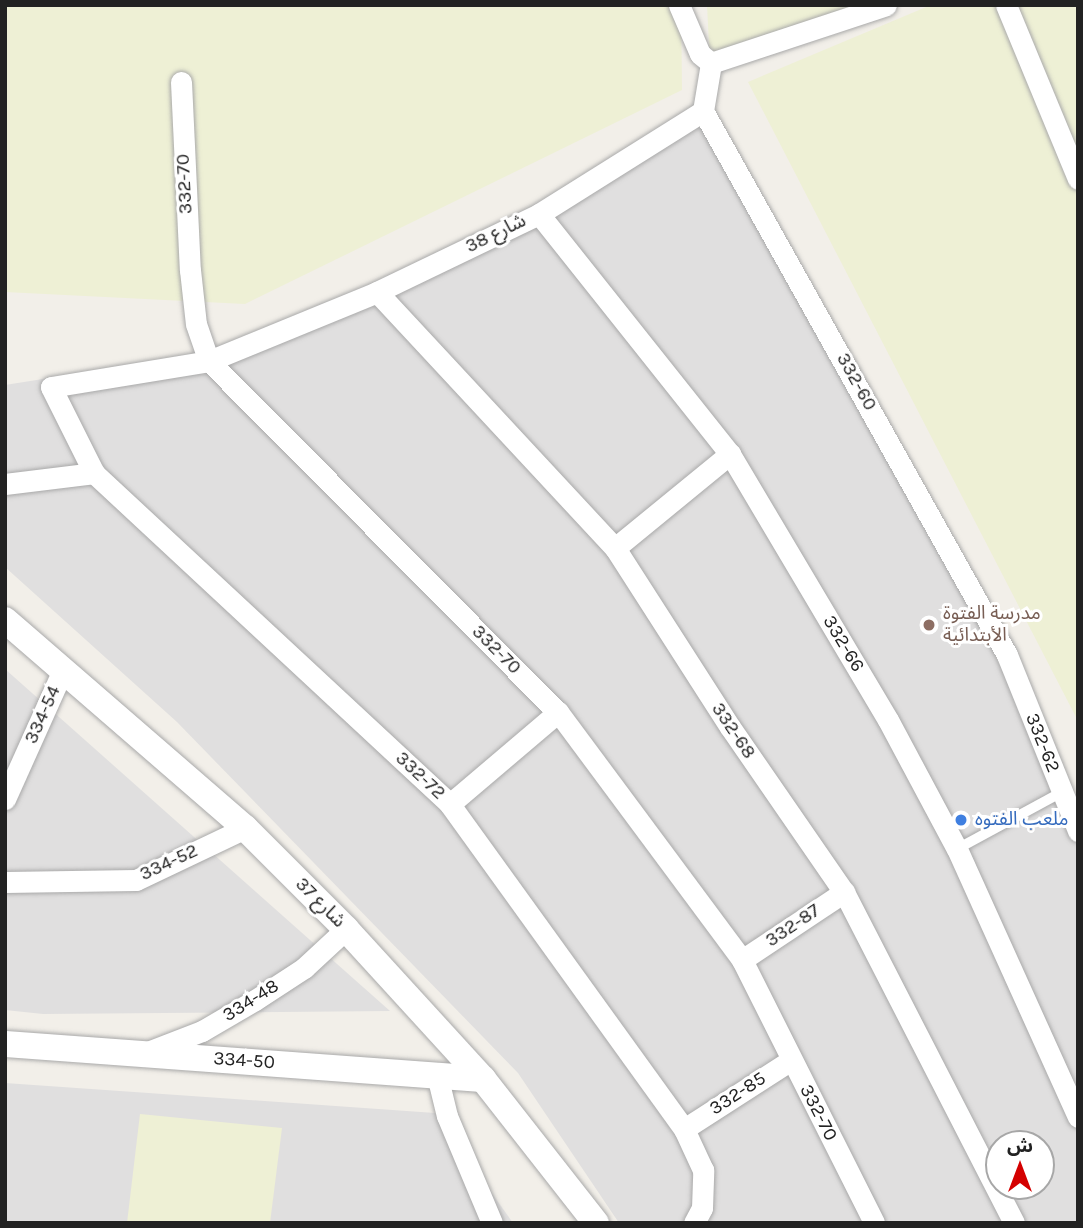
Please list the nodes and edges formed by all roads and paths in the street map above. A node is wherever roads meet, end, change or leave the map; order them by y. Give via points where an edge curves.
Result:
1 (679, 5) edge
2 (886, 5) edge
3 (1006, 5) edge
4 (711, 63) junction
5 (181, 82) dead end
6 (704, 111) junction
7 (1078, 178) edge
8 (539, 214) junction
9 (377, 292) junction
10 (208, 361) junction
11 (51, 387) joint
12 (730, 454) junction
13 (94, 473) junction
14 (5, 484) edge
15 (615, 548) junction
16 (5, 620) edge
17 (1007, 655) joint
18 (63, 670) junction
19 (558, 712) junction
20 (1062, 792) junction
21 (5, 799) edge
22 (450, 804) junction
23 (245, 828) junction
24 (1078, 831) edge
25 (957, 849) junction
26 (5, 882) edge
27 (844, 892) junction
28 (346, 929) junction
29 (742, 960) junction
30 (5, 1044) edge
31 (144, 1054) junction
32 (791, 1060) junction
33 (437, 1075) junction
34 (484, 1079) junction
35 (1078, 1117) edge
36 (684, 1129) junction
37 (490, 1221) edge
38 (596, 1223) edge
39 (694, 1223) edge
40 (874, 1223) edge
41 (1014, 1223) edge

1 - 4 street via 700,54
2 - 4 street
3 - 7 street
4 - 6 street
5 - 10 street, 332-70 via 190,270 196,324
6 - 8 street, شارع 38
6 - 17 street, 332-60
8 - 9 street, شارع 38
8 - 12 street, 332-66
9 - 10 street, شارع 38
9 - 15 street, 332-68
10 - 11 street, شارع 38
10 - 19 street, 332-70
11 - 13 street, 332-72
12 - 15 street
12 - 25 street, 332-66 via 888,720
13 - 14 street
13 - 22 street, 332-72
15 - 27 street, 332-68
16 - 18 street, شارع 37
17 - 20 street, 332-62
18 - 21 street, 334-54
18 - 23 street, شارع 37
19 - 22 street
19 - 29 street, 332-70
20 - 24 street, 332-62
20 - 25 lane
22 - 36 street, 332-72
23 - 26 street, 334-52 via 136,880
23 - 28 street, شارع 37
25 - 35 street, 332-66
27 - 29 street, 332-87
27 - 41 street, 332-68
28 - 31 street, 334-48 via 304,968 255,1000 202,1031
28 - 34 street, شارع 37
29 - 32 street, 332-70
30 - 31 street, 334-50
31 - 33 street, 334-50
32 - 36 street, 332-85
32 - 40 street, 332-70
33 - 34 street, 334-50
33 - 37 street via 447,1116
34 - 38 street, شارع 37
36 - 39 street, 332-72 via 704,1170 702,1208

